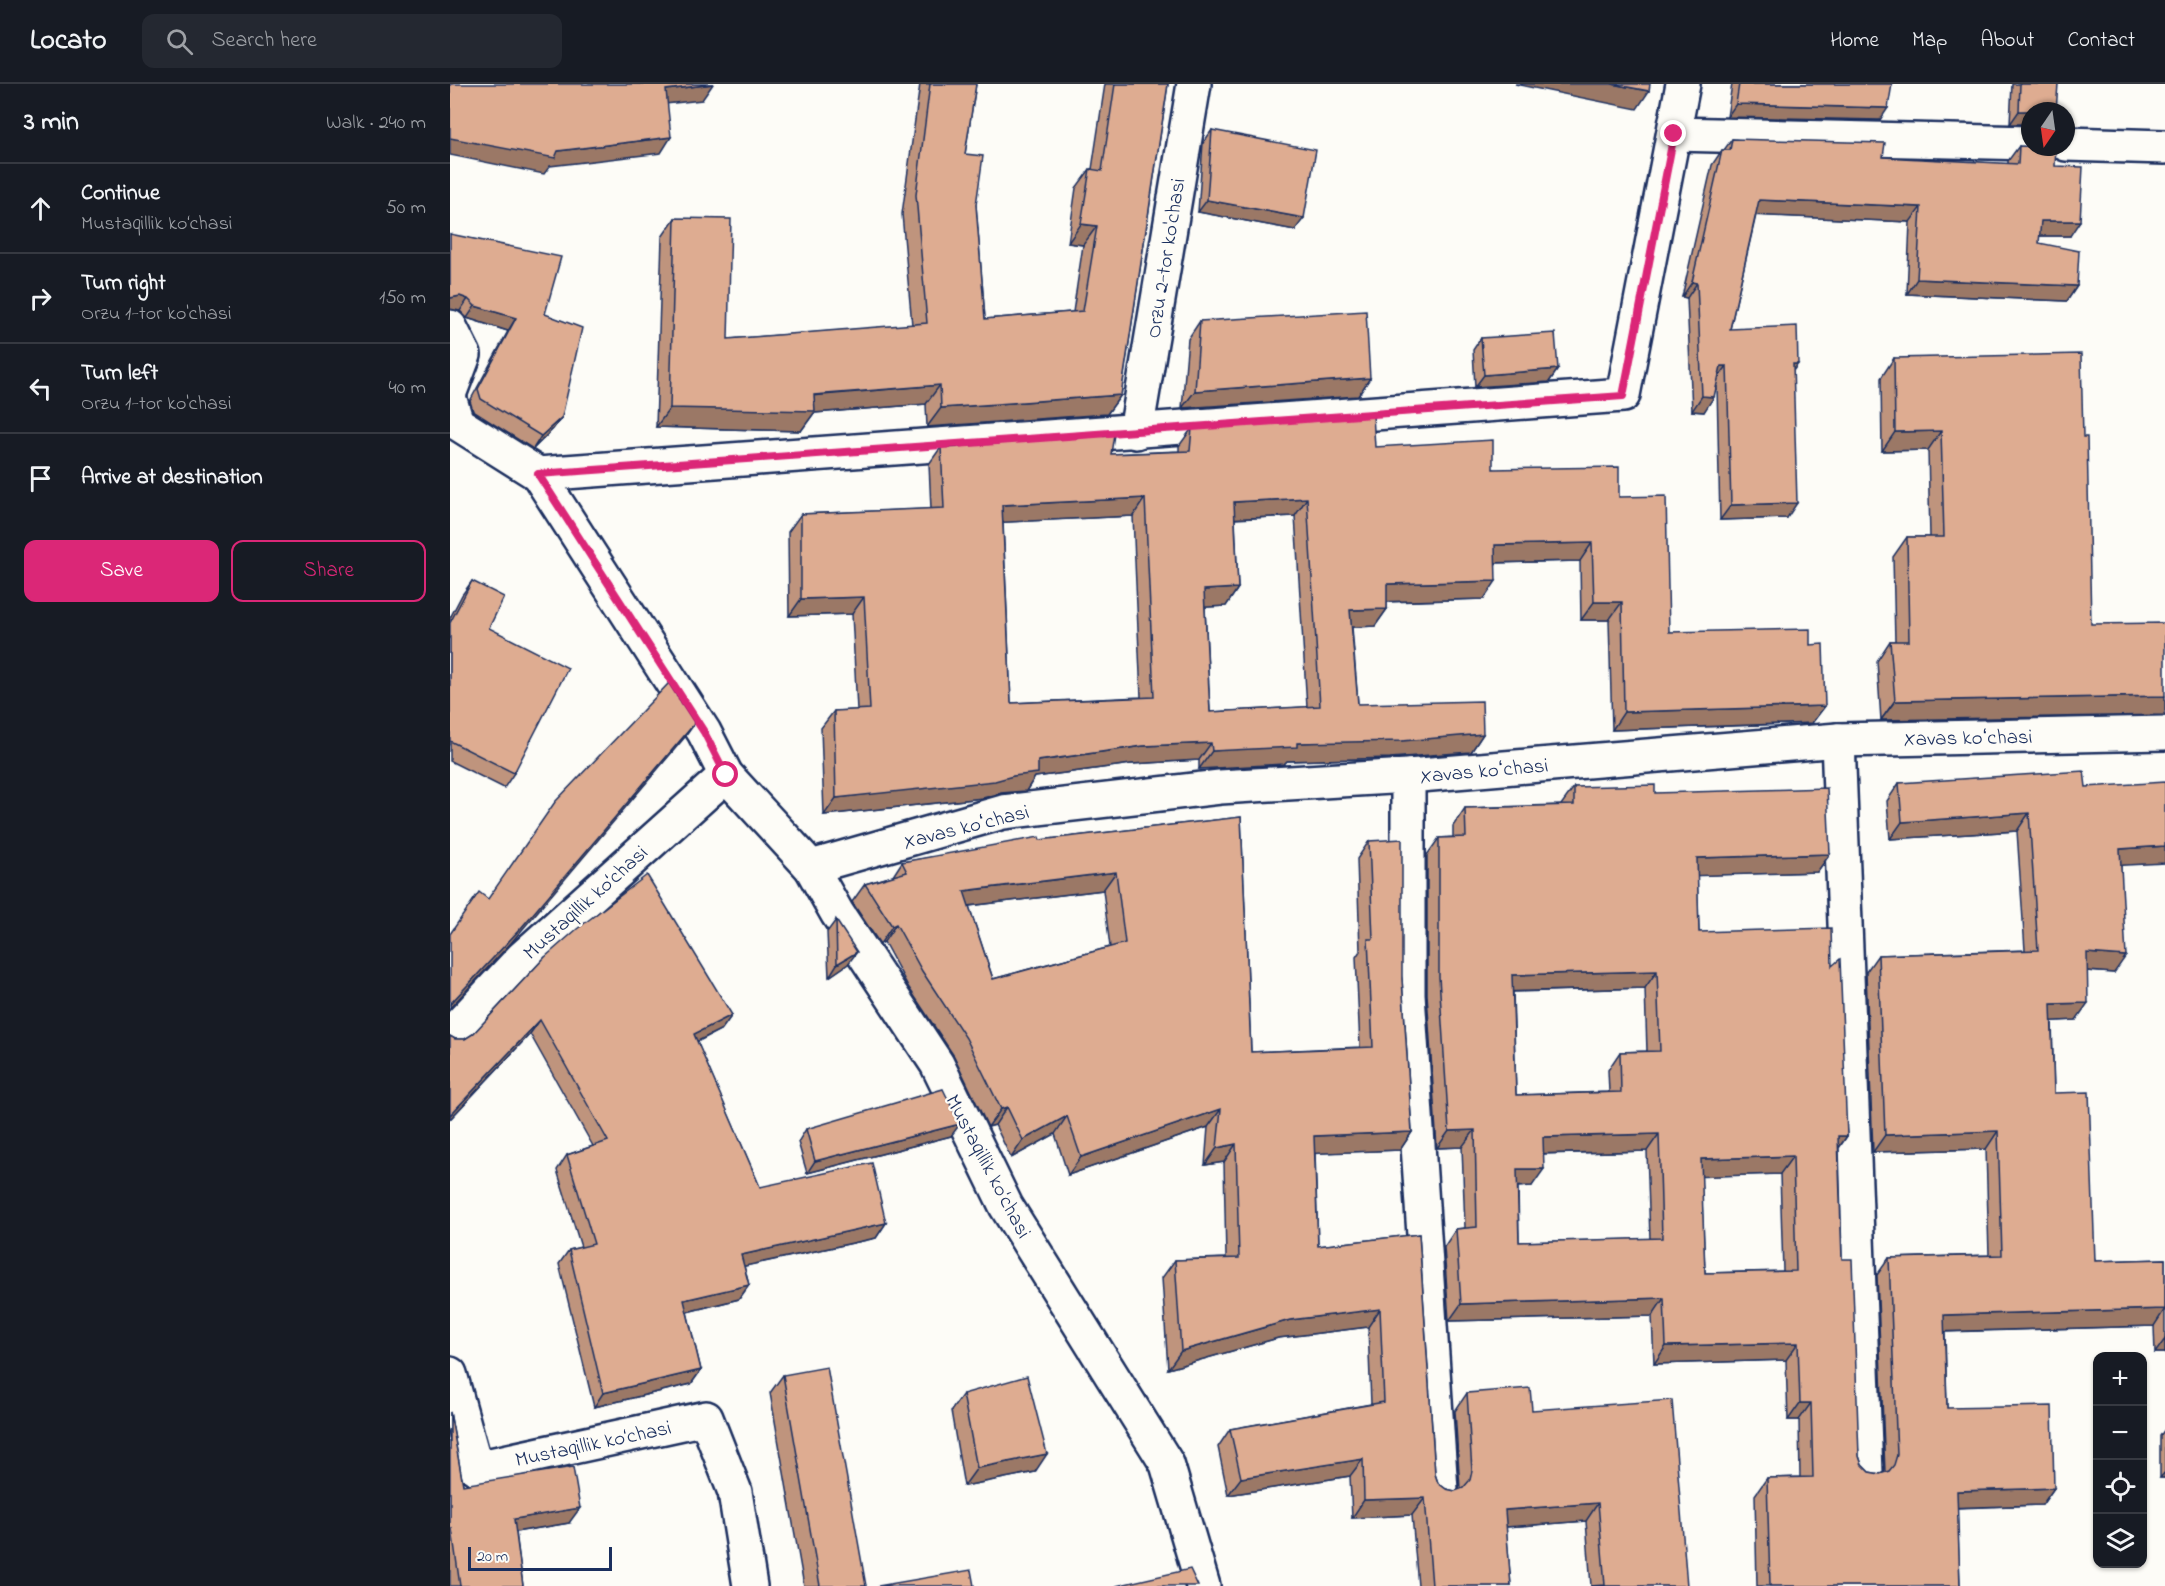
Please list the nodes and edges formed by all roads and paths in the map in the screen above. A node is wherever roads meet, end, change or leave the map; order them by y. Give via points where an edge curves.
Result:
1 (1194, 84) edge
2 (1683, 84) edge
3 (1674, 134) junction
4 (2021, 143) edge
5 (2075, 144) edge
6 (2165, 147) edge
7 (450, 327) edge
8 (450, 392) edge
9 (450, 400) edge
10 (1136, 432) junction
11 (538, 474) junction
12 (2165, 733) edge
13 (1838, 740) junction
14 (726, 775) junction
15 (1408, 776) junction
16 (811, 867) junction
17 (450, 1035) edge
18 (450, 1374) edge
19 (1866, 1473) edge
20 (1441, 1490) edge
21 (750, 1586) edge
22 (1203, 1586) edge

1 - 10 street, Orzu 2-tor ko'chasi
2 - 3 street
3 - 4 street
3 - 10 street via 1623,396
5 - 6 street
7 - 8 street via 464,355
9 - 11 street, Mustaqillik ko‘chasi via 457,423
10 - 11 street
11 - 14 street, Mustaqillik ko‘chasi via 704,732
12 - 13 street, Xavas koʻchasi
13 - 15 street, Xavas koʻchasi
13 - 19 street
14 - 16 street, Mustaqillik ko‘chasi
14 - 17 street, Mustaqillik ko‘chasi via 522,958
15 - 16 street, Xavas koʻchasi via 1220,787 1003,812
15 - 20 street via 1408,995
16 - 22 street, Mustaqillik ko‘chasi via 937,1064 1006,1206 1167,1464
18 - 21 street, Mustaqillik ko‘chasi via 476,1468 706,1418 735,1492

